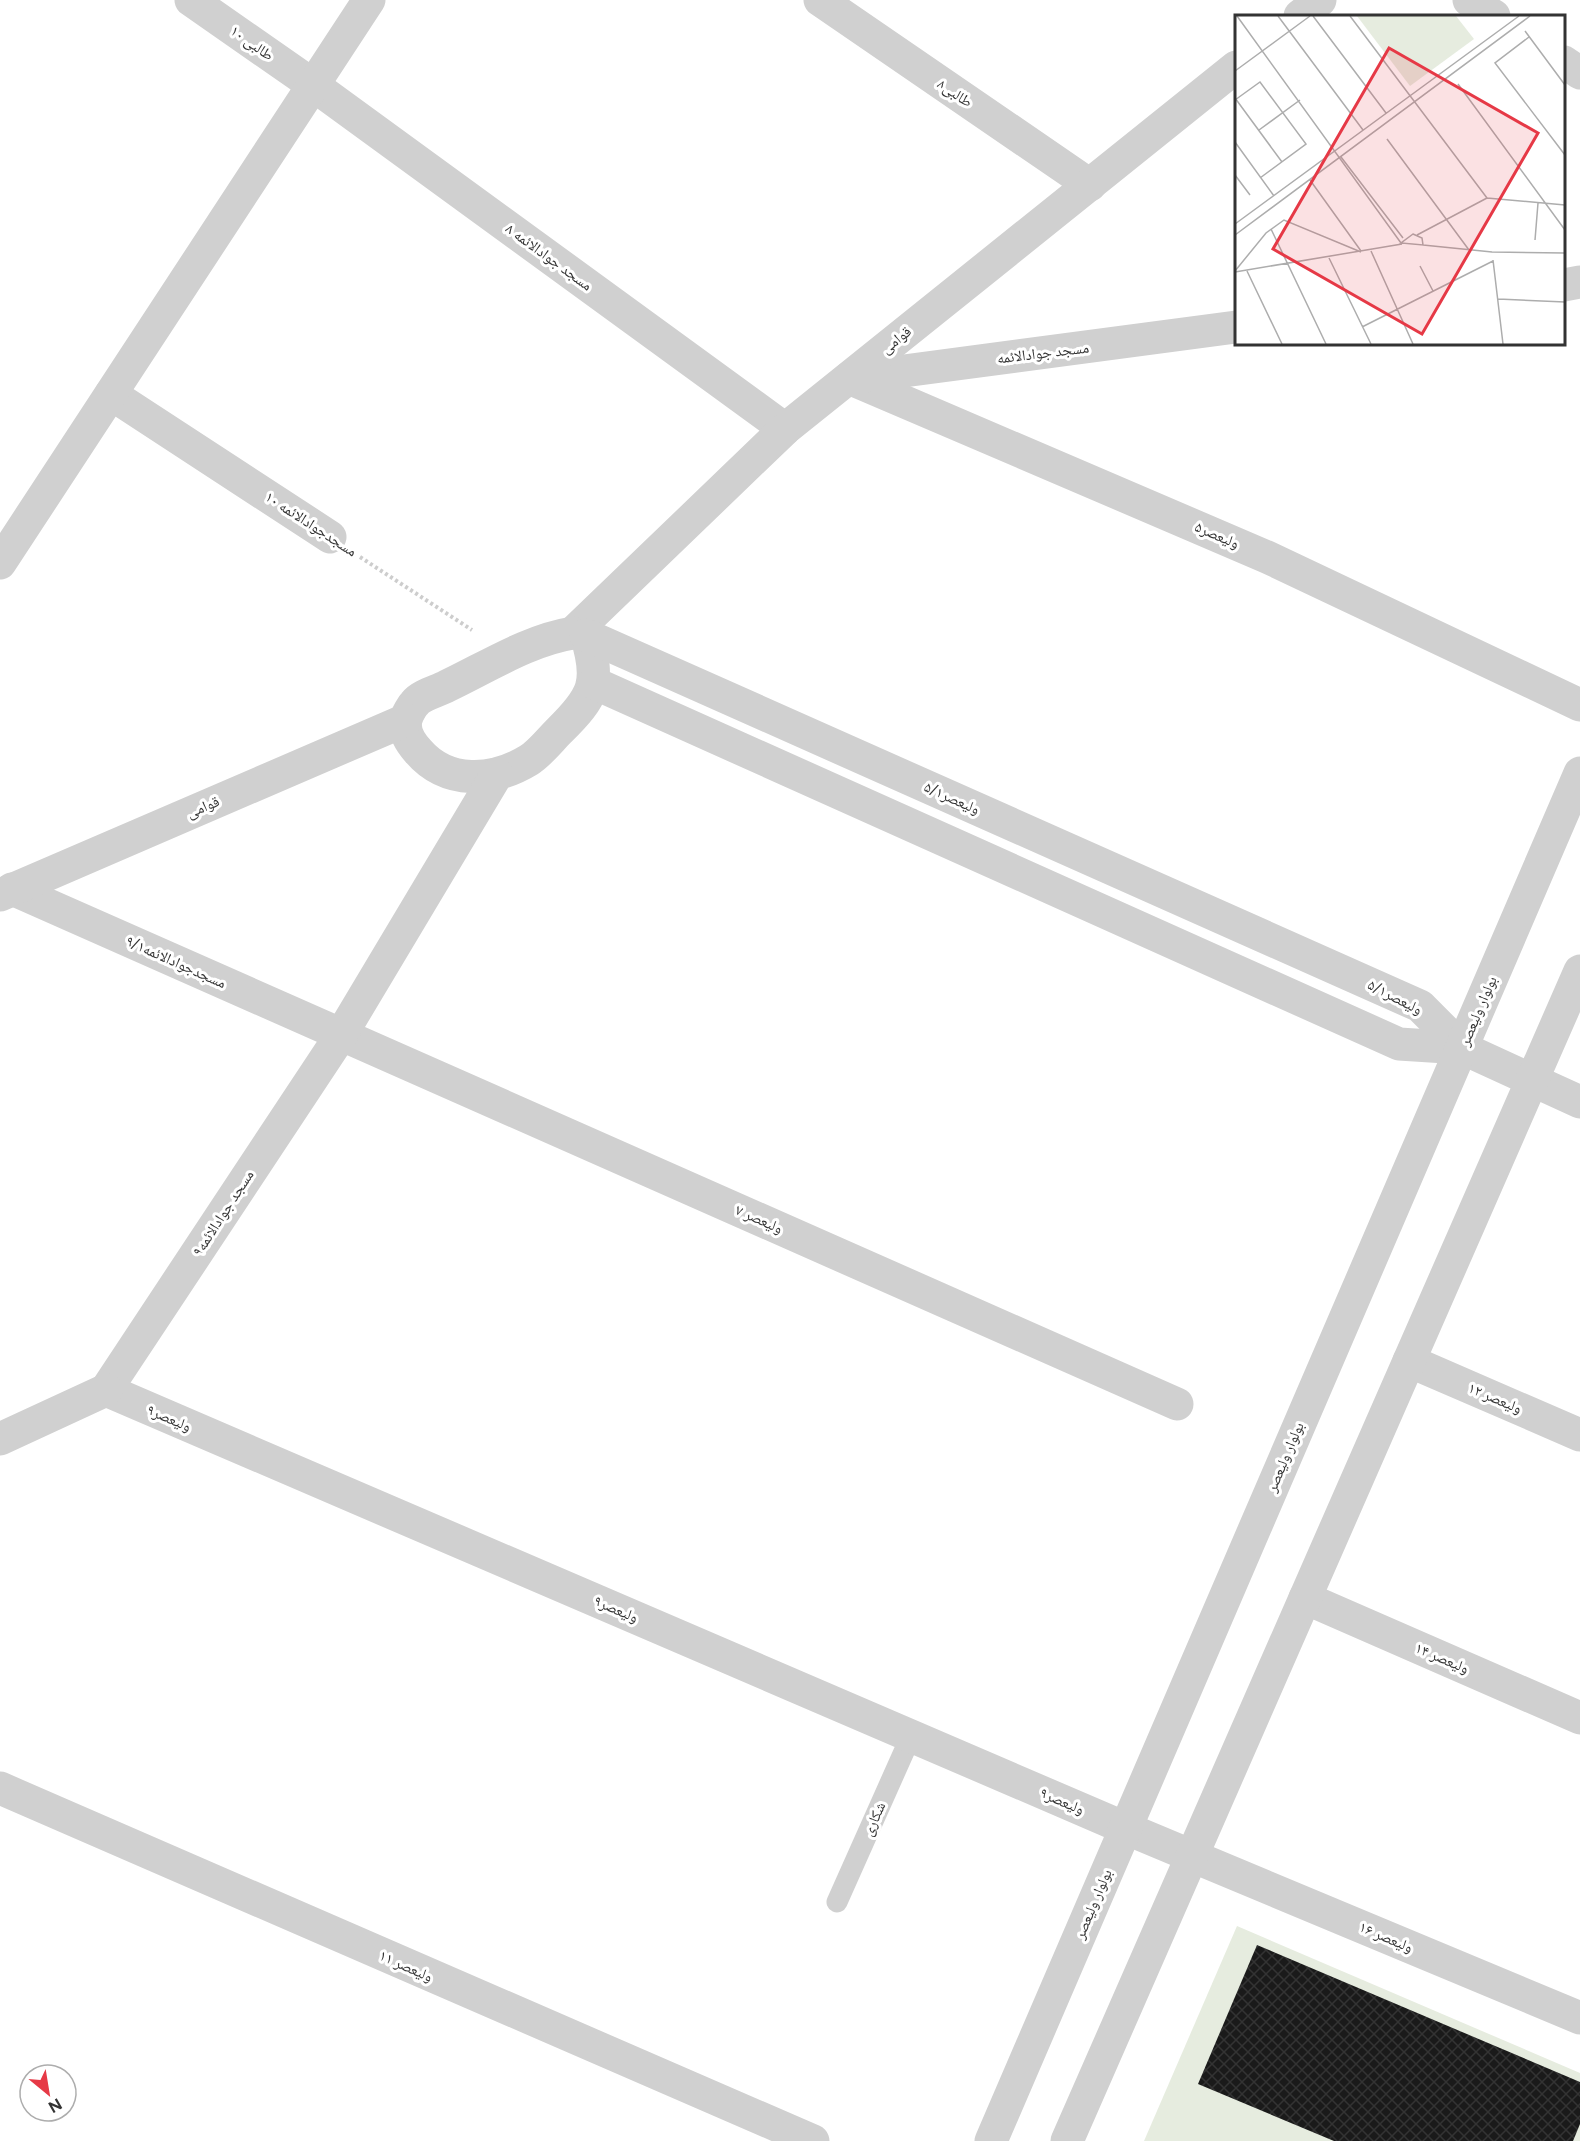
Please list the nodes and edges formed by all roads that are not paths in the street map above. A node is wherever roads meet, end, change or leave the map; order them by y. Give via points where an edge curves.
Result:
1 (191, 0) edge
2 (369, 0) edge
3 (820, 0) edge
4 (1320, 0) edge
5 (1469, 0) edge
6 (1301, 15) edge
7 (1492, 15) edge
8 (1565, 63) edge
9 (1235, 68) edge
10 (1580, 73) edge
11 (313, 85) junction
12 (1090, 185) junction
13 (1580, 282) edge
14 (1565, 285) edge
15 (1235, 327) edge
16 (849, 378) junction
17 (111, 394) junction
18 (785, 429) junction
19 (330, 537) road end
20 (0, 563) edge
21 (579, 634) junction
22 (594, 683) junction
23 (1580, 705) edge
24 (406, 720) junction
25 (1580, 773) edge
26 (497, 774) junction
27 (6, 892) edge
28 (1580, 971) edge
29 (341, 1035) junction
30 (1461, 1048) junction
31 (1532, 1081) junction
32 (1580, 1102) edge
33 (1409, 1361) junction
34 (106, 1390) junction
35 (1178, 1404) dead end
36 (1580, 1435) edge
37 (0, 1439) edge
38 (1305, 1598) junction
39 (1580, 1718) edge
40 (911, 1736) junction
41 (0, 1788) edge
42 (1125, 1828) junction
43 (1192, 1856) junction
44 (837, 1902) dead end
45 (1580, 2018) edge
46 (813, 2141) edge
47 (991, 2141) edge
48 (1067, 2141) edge

1 - 11 street, طالبی ۱۰
2 - 11 street
3 - 12 street, طالبی۸
4 - 6 street
5 - 7 street
8 - 10 street
9 - 12 street, قوامی
11 - 17 street
11 - 18 street, ۸ مسجد جوادالائمه
12 - 16 street, قوامی
13 - 14 street
15 - 16 street, مسجد جوادالائمه
16 - 18 street, قوامی
16 - 23 street, ولیعصر۵ via 1267,557
17 - 19 street, مسجدجوادالائمه ۱۰
17 - 20 street
18 - 21 street, قوامی
21 - 22 street via 594,661
21 - 24 street via 557,635 415,702
21 - 30 street, ولیعصر۵/۱ via 1420,1006
22 - 26 street via 572,719 530,759
22 - 30 street via 1399,1044
24 - 26 street via 408,740 423,758 445,773 465,778
24 - 27 street, قوامی
25 - 30 street, بولوار ولیعصر
26 - 29 street, مسجد جوادالائمه۹
27 - 29 street, مسجدجوادالائمه۹/۱
28 - 31 street
29 - 34 street, مسجد جوادالائمه۹
29 - 35 street, ولیعصر ۷
30 - 31 street
30 - 42 street, بولوار ولیعصر
31 - 32 street
31 - 33 street
33 - 36 street, ولیعصر ۱۲
33 - 38 street
34 - 37 street
34 - 40 street, ولیعصر۹
38 - 39 street, ولیعصر ۱۴
38 - 43 street
40 - 42 street, ولیعصر۹
40 - 44 lane, شکاری
41 - 46 street, ولیعصر ۱۱
42 - 43 street, ولیعصر۹
42 - 47 street, بولوار ولیعصر
43 - 45 street, ولیعصر ۱۶
43 - 48 street

